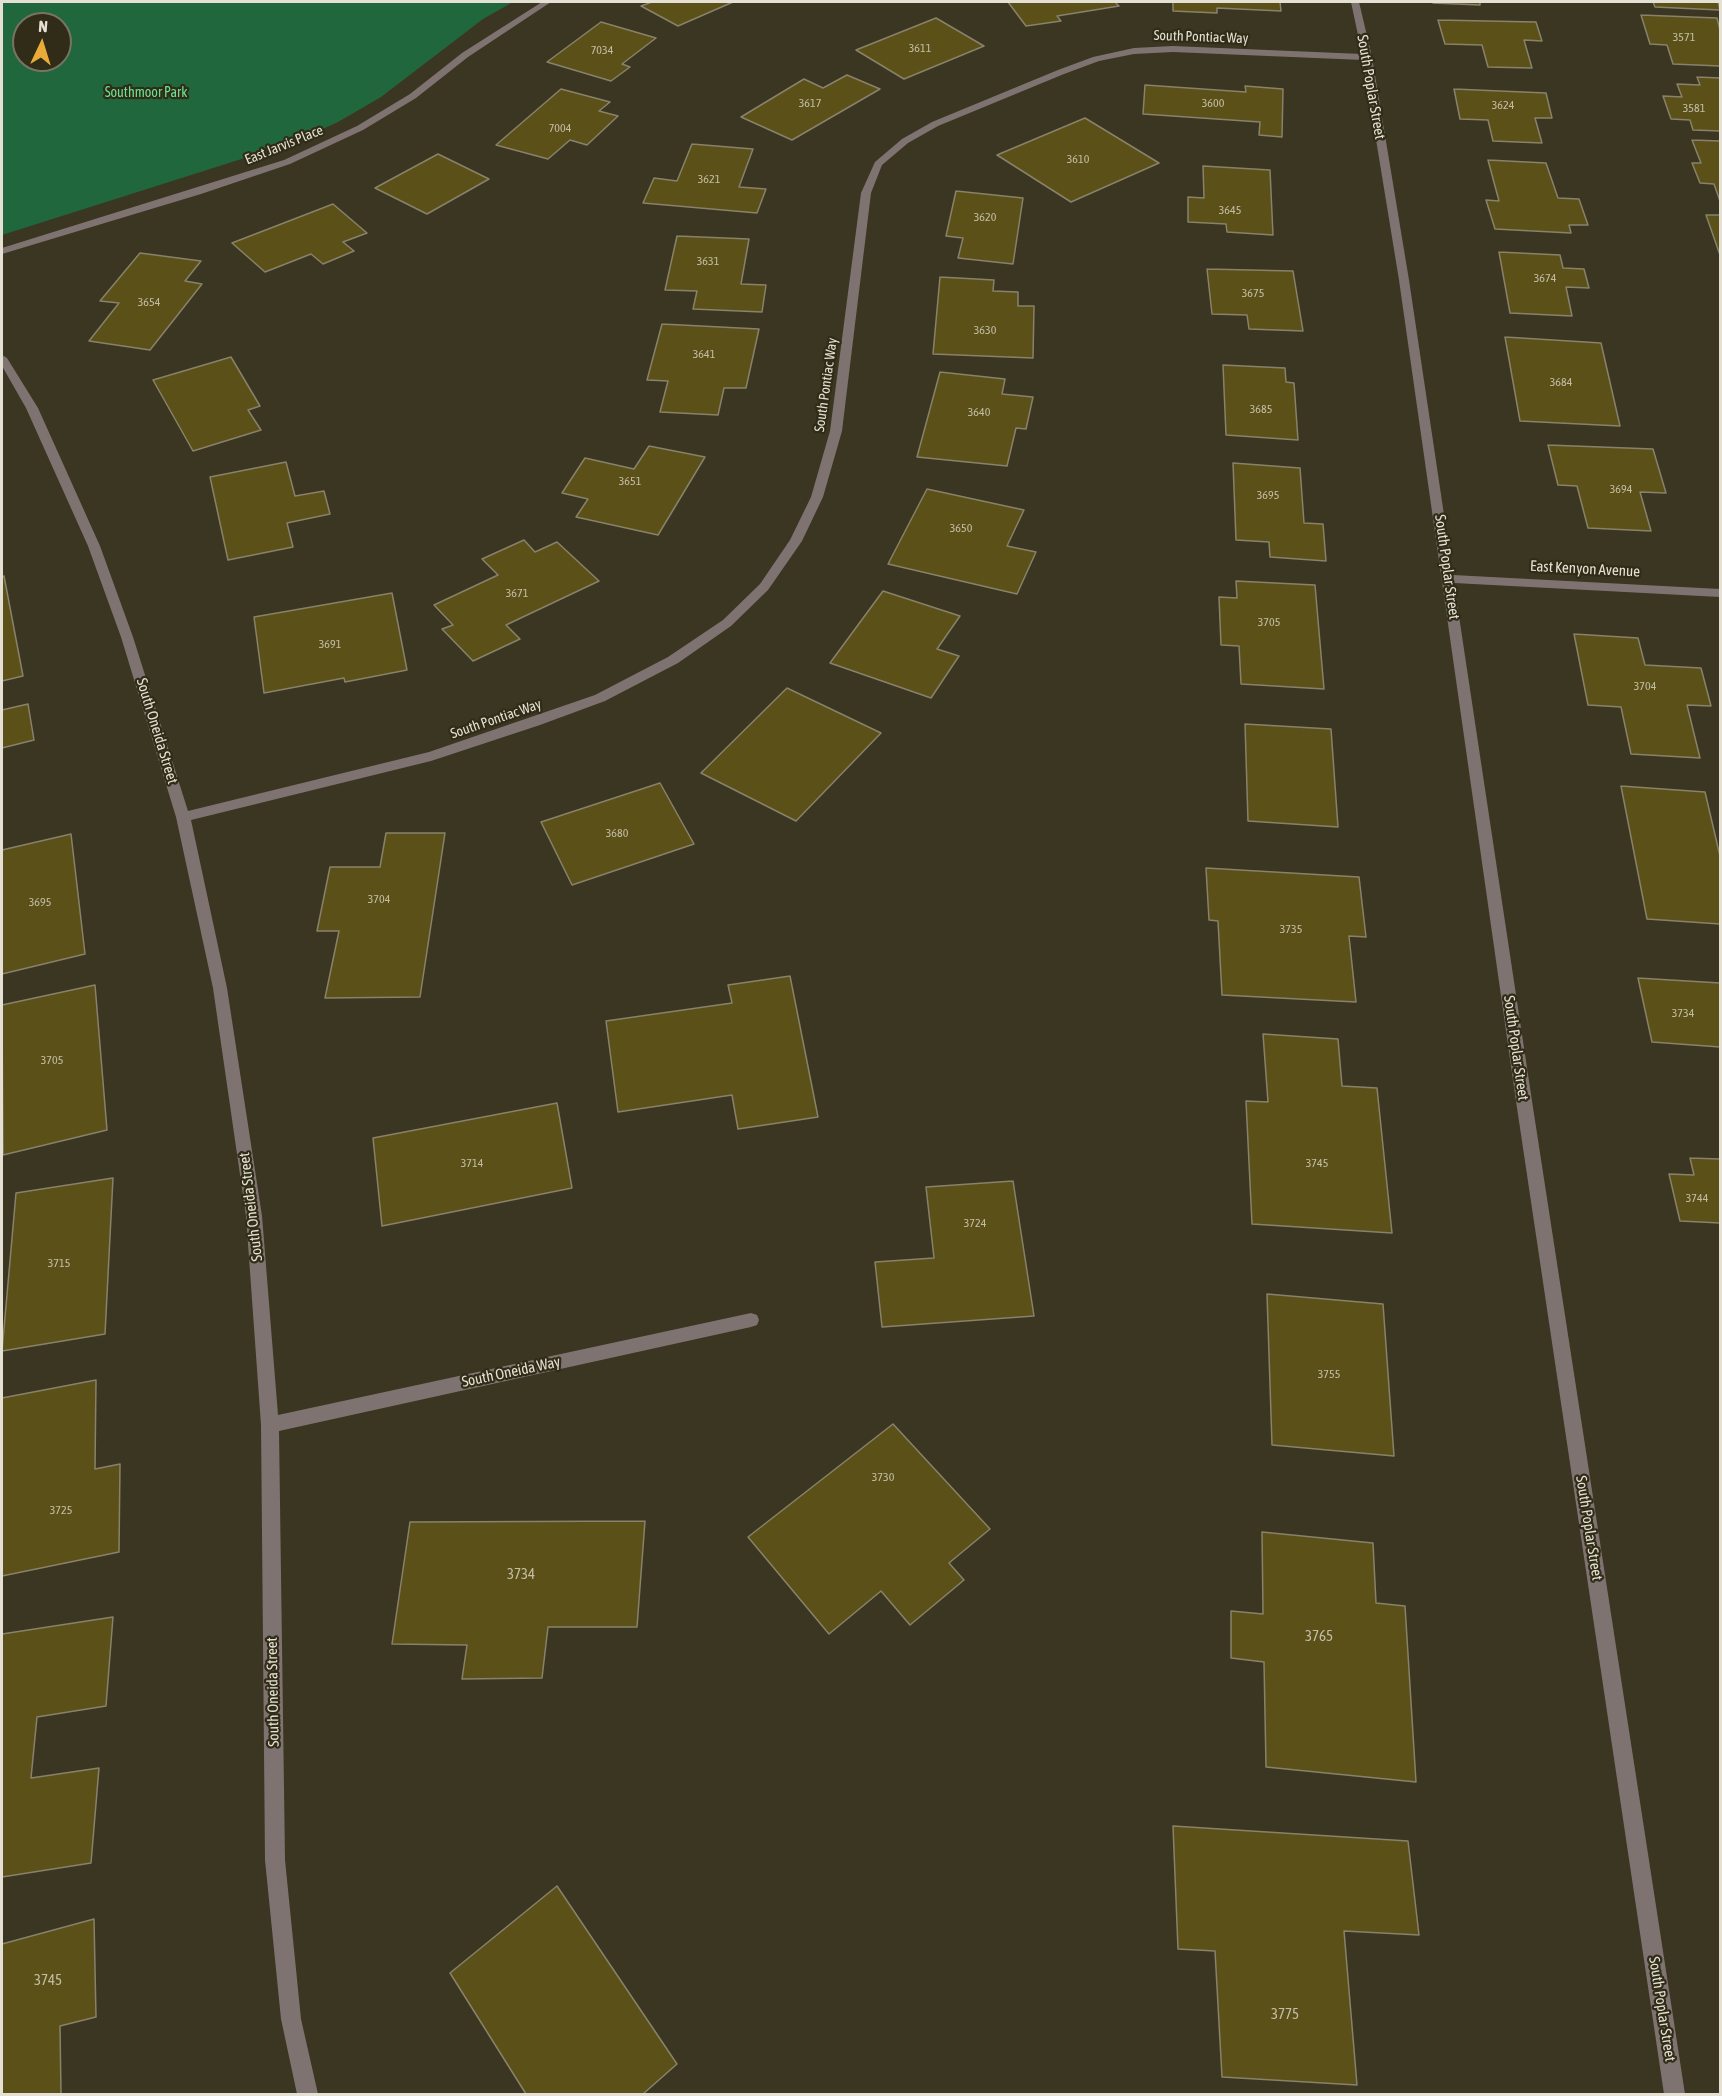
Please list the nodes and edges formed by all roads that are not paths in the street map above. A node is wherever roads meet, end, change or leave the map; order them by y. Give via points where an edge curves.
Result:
1 (547, 2) edge
2 (1355, 2) edge
3 (1367, 57) junction
4 (2, 252) edge
5 (2, 358) edge
6 (1449, 579) junction
7 (1720, 593) edge
8 (183, 817) junction
9 (751, 1320) dead end
10 (270, 1425) junction
11 (307, 2094) edge
12 (1675, 2094) edge

1 - 4 street, East Jarvis Place via 465,55 413,96 360,128 287,162
2 - 3 street, South Poplar Street
3 - 6 street, South Poplar Street
3 - 8 street, South Pontiac Way via 1173,49 1134,51 1061,72 935,124 905,141 878,164 866,193 836,431 817,497 796,541 764,587 727,623 673,660 610,693 546,718 431,756
5 - 8 street, South Oneida Street via 32,408 94,546
6 - 7 street, East Kenyon Avenue
6 - 12 street, South Poplar Street
8 - 10 street, South Oneida Street via 220,988 254,1216
9 - 10 street, South Oneida Way
10 - 11 street, South Oneida Street via 275,1860 291,2019

